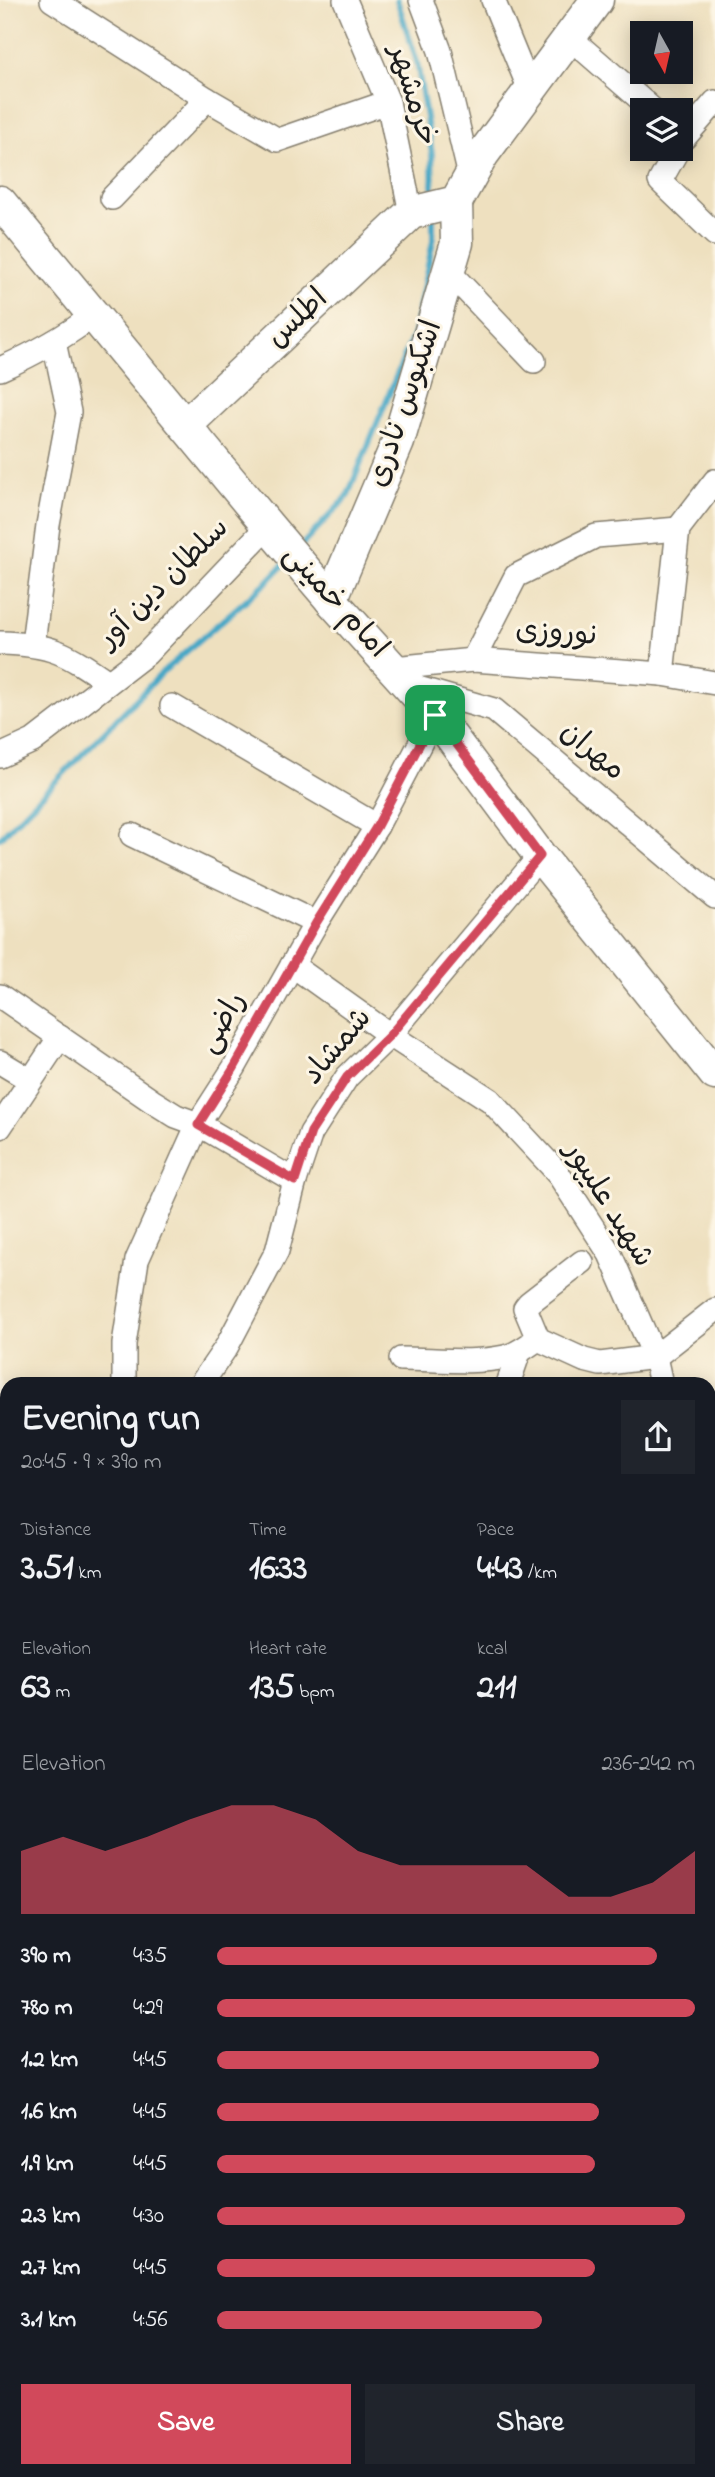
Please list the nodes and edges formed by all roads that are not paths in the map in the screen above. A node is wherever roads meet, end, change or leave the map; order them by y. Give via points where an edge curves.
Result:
1 (52, 0) edge
2 (345, 0) edge
3 (421, 0) edge
4 (493, 0) edge
5 (597, 0) edge
6 (569, 37) junction
7 (530, 90) junction
8 (639, 98) edge
9 (207, 99) junction
10 (388, 102) junction
11 (715, 102) edge
12 (693, 127) edge
13 (670, 161) edge
14 (463, 189) junction
15 (112, 198) dead end
16 (0, 202) edge
17 (411, 213) junction
18 (715, 234) edge
19 (449, 272) junction
20 (94, 315) junction
21 (54, 342) junction
22 (534, 361) dead end
23 (0, 369) edge
24 (186, 425) junction
25 (715, 481) edge
26 (678, 529) junction
27 (276, 535) junction
28 (321, 589) junction
29 (0, 643) edge
30 (33, 643) junction
31 (473, 660) junction
32 (662, 674) junction
33 (403, 677) junction
34 (108, 682) junction
35 (715, 683) edge
36 (172, 706) dead end
37 (435, 715) junction
38 (0, 756) edge
39 (377, 826) junction
40 (132, 835) dead end
41 (540, 856) junction
42 (715, 897) edge
43 (316, 923) junction
44 (292, 965) junction
45 (0, 996) edge
46 (390, 1035) junction
47 (60, 1037) junction
48 (0, 1062) edge
49 (715, 1074) edge
50 (30, 1080) junction
51 (198, 1125) junction
52 (0, 1127) edge
53 (295, 1181) junction
54 (582, 1262) dead end
55 (715, 1310) edge
56 (529, 1345) junction
57 (655, 1357) junction
58 (401, 1359) dead end
59 (124, 1377) edge
60 (206, 1377) edge
61 (513, 1377) edge
62 (659, 1377) edge

1 - 9 street
2 - 10 street, خرمشهر
3 - 14 street, خرمشهر via 440,51
4 - 7 street
5 - 6 main road
6 - 7 main road
6 - 8 street
7 - 14 main road
9 - 10 street via 278,141
9 - 15 street
10 - 17 street, خرمشهر
11 - 12 street
13 - 18 street via 660,181
14 - 17 main road
14 - 19 main road, اشکبوس نادری
16 - 20 main road, امام خمینی
17 - 24 main road, اطلس
19 - 22 street
19 - 28 main road, اشکبوس نادری via 398,442
20 - 21 street
20 - 24 main road, امام خمینی
21 - 23 street
21 - 30 street via 69,412
24 - 27 main road, امام خمینی
25 - 26 street
26 - 31 street via 596,536 516,576
26 - 32 street
27 - 28 main road, امام خمینی
27 - 34 street, سلطان دین آور via 146,654
28 - 33 main road, امام خمینی
29 - 30 street
30 - 34 street via 71,656
31 - 32 street, نوروزی
31 - 33 street, نوروزی
32 - 35 street, نوروزی
33 - 37 main road, امام خمینی
33 - 42 street, مهران via 494,710
34 - 38 street, سلطان دین آور via 33,741
36 - 39 street
37 - 39 street, راضی
37 - 41 main road, امام خمینی
39 - 43 street, راضی
40 - 43 street
41 - 46 street, شمشاد
41 - 49 main road, امام خمینی
43 - 44 street, راضی
44 - 46 street, شهید علیپور
44 - 51 street, راضی
45 - 47 street
46 - 53 street, شمشاد via 347,1077 332,1099 311,1132
46 - 57 street, شهید علیپور via 490,1100 557,1171 610,1254
47 - 50 street
47 - 51 street via 152,1101
48 - 50 street
50 - 52 street
51 - 53 street
51 - 59 street, راضی via 137,1260 124,1344
53 - 60 street, شمشاد via 277,1251
54 - 56 street via 528,1303
55 - 57 street
56 - 57 street via 600,1364
56 - 58 street via 489,1359
56 - 61 street
57 - 62 street, شهید علیپور

